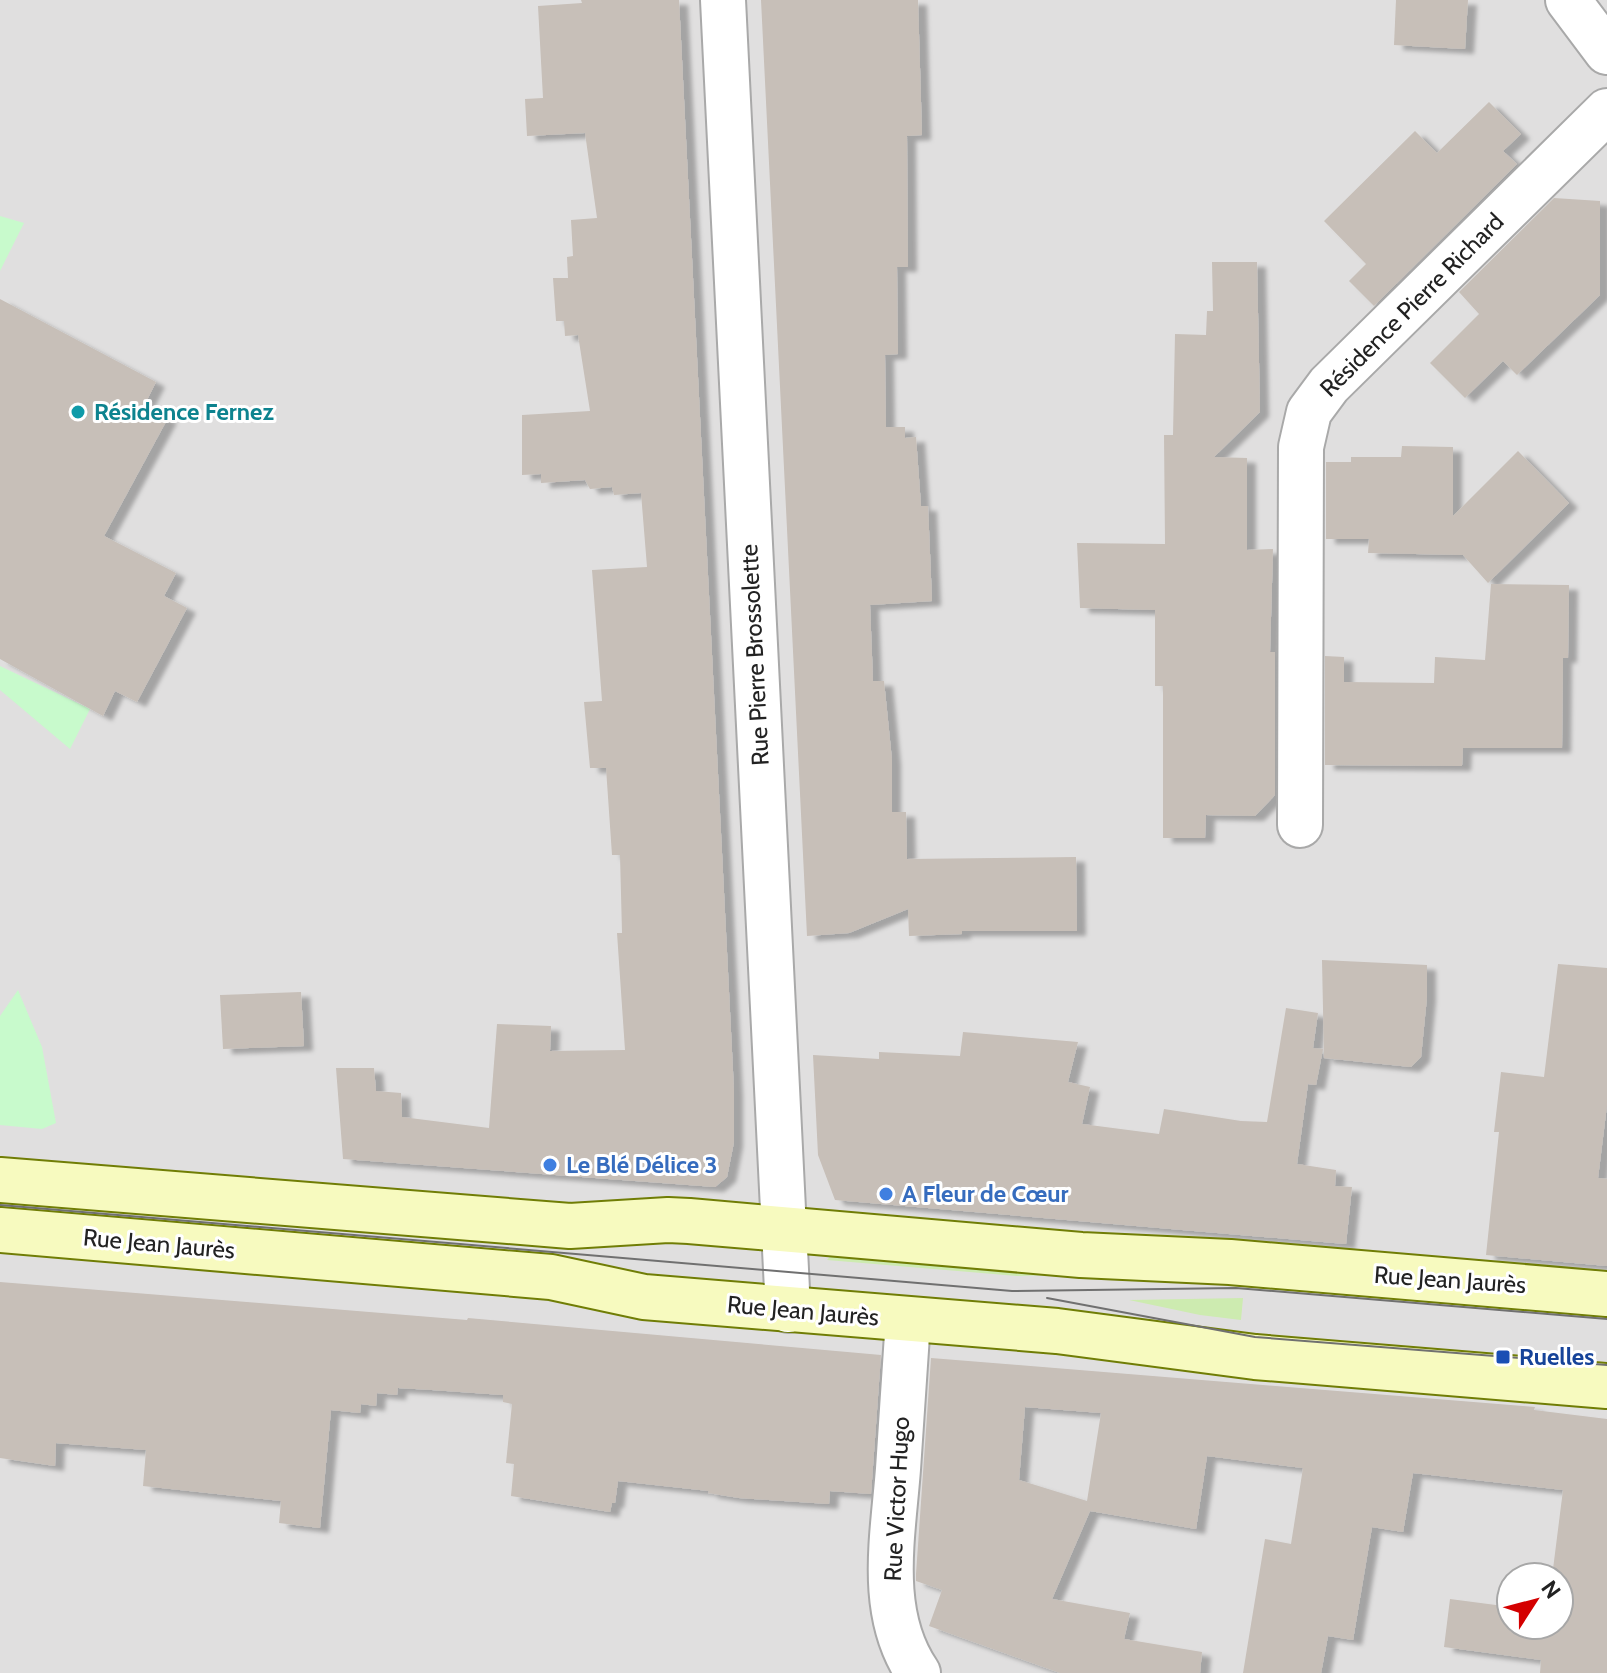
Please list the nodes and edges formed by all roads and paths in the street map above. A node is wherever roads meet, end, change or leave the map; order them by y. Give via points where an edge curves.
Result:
1 (723, 0) edge
2 (1568, 0) edge
3 (1607, 52) edge
4 (1607, 111) edge
5 (1300, 825) dead end
6 (0, 1180) edge
7 (783, 1228) junction
8 (0, 1230) edge
9 (1607, 1294) edge
10 (788, 1310) junction
11 (908, 1320) junction
12 (1607, 1386) edge
13 (918, 1673) edge

1 - 7 street, Rue Pierre Brossolette
2 - 3 street
4 - 5 street, Résidence Pierre Richard via 1329,385 1309,412 1301,447
6 - 7 main road, Rue Jean Jaurès via 561,1226 668,1220
7 - 9 main road, Rue Jean Jaurès
7 - 10 street, Rue Pierre Brossolette
8 - 10 main road, Rue Jean Jaurès via 551,1277 644,1297
10 - 11 main road, Rue Jean Jaurès
11 - 12 main road, Rue Jean Jaurès via 1057,1331 1255,1357
11 - 13 street, Rue Victor Hugo via 890,1573 895,1621

